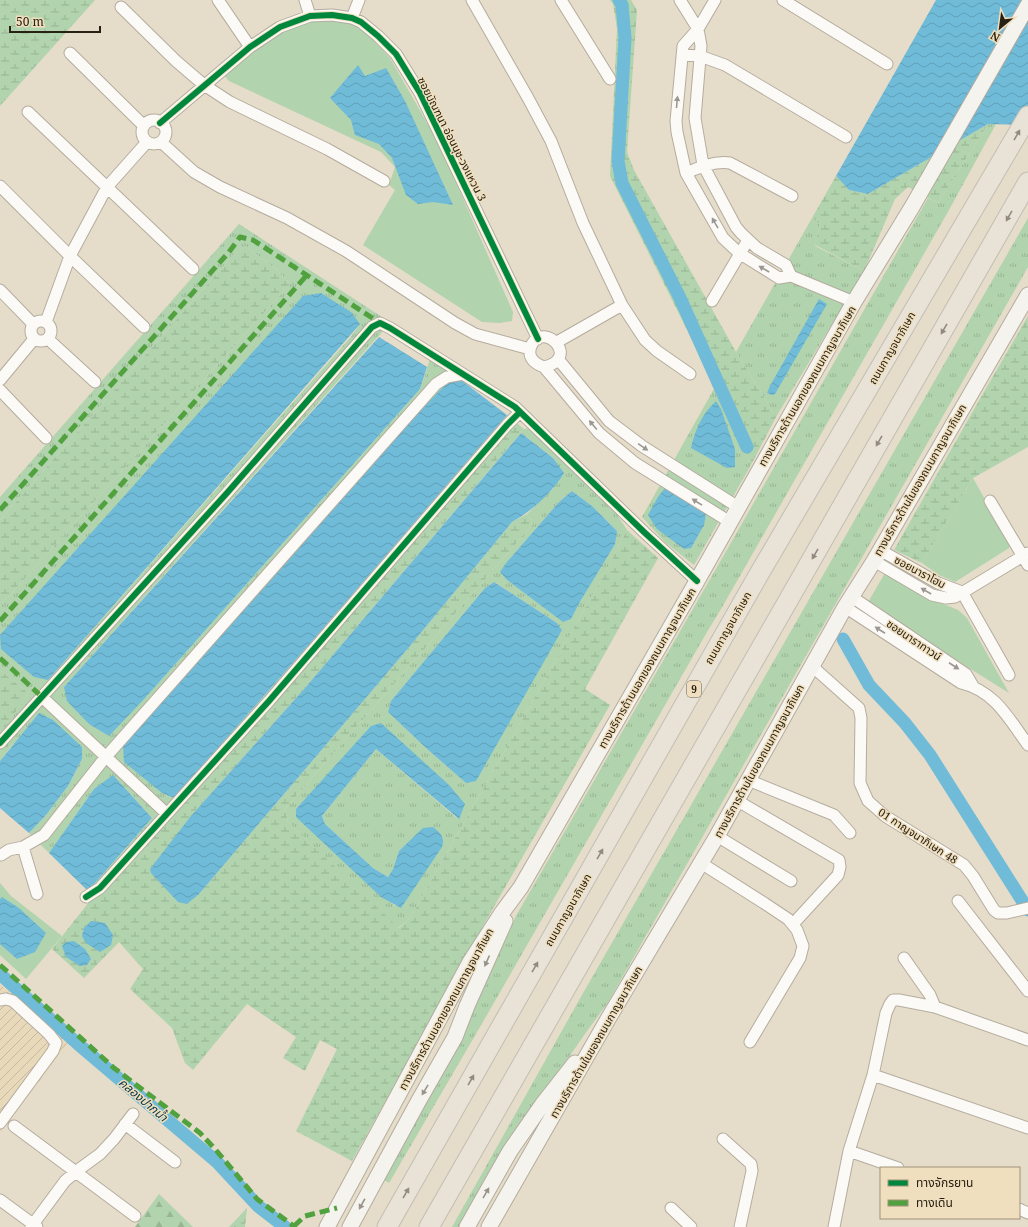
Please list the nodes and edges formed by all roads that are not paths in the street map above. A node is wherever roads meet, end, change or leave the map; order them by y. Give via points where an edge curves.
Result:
1 (218, 0) edge
2 (305, 0) edge
3 (359, 0) edge
4 (472, 0) edge
5 (561, 0) edge
6 (680, 0) edge
7 (715, 0) edge
8 (783, 0) edge
9 (1028, 5) edge
10 (121, 7) dead end
11 (310, 16) junction
12 (352, 18) junction
13 (698, 29) junction
14 (250, 46) junction
15 (70, 53) dead end
16 (682, 55) junction
17 (700, 56) junction
18 (887, 64) dead end
19 (610, 79) dead end
20 (204, 85) junction
21 (28, 112) dead end
22 (1028, 116) edge
23 (160, 122) junction
24 (144, 126) junction
25 (846, 137) dead end
26 (146, 142) junction
27 (161, 142) junction
28 (703, 166) junction
29 (686, 173) junction
30 (384, 181) dead end
31 (1028, 182) edge
32 (0, 186) edge
33 (107, 187) junction
34 (792, 196) dead end
35 (748, 240) junction
36 (739, 253) junction
37 (70, 256) junction
38 (193, 269) dead end
39 (792, 276) junction
40 (0, 290) edge
41 (1028, 295) edge
42 (712, 301) dead end
43 (854, 302) junction
44 (622, 305) junction
45 (46, 322) junction
46 (34, 324) junction
47 (144, 327) dead end
48 (538, 338) junction
49 (34, 339) junction
50 (48, 339) junction
51 (557, 342) junction
52 (530, 349) junction
53 (558, 359) junction
54 (544, 367) junction
55 (463, 374) junction
56 (690, 374) dead end
57 (0, 380) edge
58 (95, 382) dead end
59 (0, 390) edge
60 (520, 412) junction
61 (46, 438) dead end
62 (990, 501) dead end
63 (738, 507) junction
64 (730, 522) junction
65 (877, 556) junction
66 (1026, 558) edge
67 (697, 581) junction
68 (962, 592) junction
69 (848, 602) junction
70 (813, 667) junction
71 (1008, 676) dead end
72 (42, 697) junction
73 (0, 744) edge
74 (1028, 745) edge
75 (106, 757) junction
76 (748, 780) junction
77 (736, 800) junction
78 (167, 814) junction
79 (850, 833) dead end
80 (717, 836) junction
81 (23, 847) junction
82 (1, 855) dead end
83 (701, 863) junction
84 (791, 881) dead end
85 (521, 887) junction
86 (37, 894) dead end
87 (86, 897) dead end
88 (958, 901) dead end
89 (1028, 908) edge
90 (792, 924) junction
91 (904, 958) dead end
92 (1028, 991) edge
93 (0, 1000) edge
94 (935, 1008) junction
95 (608, 1019) junction
96 (435, 1027) junction
97 (455, 1037) junction
98 (1028, 1040) edge
99 (750, 1042) dead end
100 (873, 1075) junction
101 (133, 1114) dead end
102 (0, 1123) edge
103 (125, 1124) junction
104 (14, 1126) dead end
105 (1028, 1128) edge
106 (722, 1139) dead end
107 (849, 1151) junction
108 (175, 1162) dead end
109 (895, 1167) edge
110 (75, 1172) junction
111 (0, 1200) edge
112 (671, 1208) dead end
113 (135, 1216) dead end
114 (34, 1226) edge
115 (327, 1227) edge
116 (350, 1227) edge
117 (387, 1227) edge
118 (429, 1227) edge
119 (466, 1227) edge
120 (489, 1227) edge
121 (691, 1227) edge
122 (740, 1227) edge
123 (834, 1227) edge

1 - 14 street
2 - 11 street
3 - 12 street
4 - 44 street via 551,141 583,223
5 - 19 street
6 - 13 street
7 - 13 street
8 - 18 street
9 - 43 main road, ทางบริการด้านนอกของถนนกาญจนาภิเษก via 912,207
10 - 20 street
11 - 12 street, ซอยมัณฑนา อ่อนนุช-วงแหวน 3 via 332,15
11 - 14 street, ซอยมัณฑนา อ่อนนุช-วงแหวน 3 via 280,28
12 - 48 street, ซอยมัณฑนา อ่อนนุช-วงแหวน 3 via 361,22 396,54 420,93
13 - 16 street via 683,45
13 - 17 street
14 - 20 street, ซอยมัณฑนา อ่อนนุช-วงแหวน 3
15 - 24 street
16 - 17 street
29 -> 16 street via 676,127
17 - 25 street via 726,65
17 - 28 street via 694,118
20 - 23 street, ซอยมัณฑนา อ่อนนุช-วงแหวน 3
20 - 30 street via 230,102 327,149
21 - 33 street
117 -> 22 highway, ถนนกาญจนาภิเษก / 9 via 755,581
23 - 24 street via 149,121
23 - 27 street via 166,132
24 - 26 street via 142,134
26 - 27 street
26 - 33 street
27 - 52 street via 194,172 287,218 346,251 455,323 475,334
28 - 29 street
28 - 34 street via 730,163
28 - 35 street via 736,227
36 -> 29 street via 723,238
31 -> 118 highway
32 - 37 street
33 - 37 street
33 - 38 street
35 - 36 street
35 - 39 street via 786,265
39 -> 36 street via 779,278
36 - 42 street
37 - 45 street
37 - 47 street
39 - 43 street
40 - 46 street
41 - 65 main road, ทางบริการด้านในของถนนกาญจนาภิเษก
43 - 63 main road, ทางบริการด้านนอกของถนนกาญจนาภิเษก
44 - 51 street
44 - 56 street via 645,340
45 - 46 street
45 - 50 street via 52,331
46 - 49 street via 31,330
48 - 51 street via 550,337
48 - 52 street
49 - 50 street via 41,342
49 - 57 street
50 - 58 street
51 - 53 street via 560,350
52 - 54 street via 530,357 536,364
53 - 54 street via 552,365
53 -> 63 street via 609,421 642,446
64 -> 54 street via 634,463 599,432
55 - 60 street
55 - 72 street via 390,328 380,323 372,327 227,493
55 - 75 street via 447,377 436,384
59 - 61 street
60 - 67 street
60 - 78 street via 269,701
62 - 66 street
63 - 64 main road, ทางบริการด้านนอกของถนนกาญจนาภิเษก
64 - 67 main road, ทางบริการด้านนอกของถนนกาญจนาภิเษก
65 - 68 street, ซอยนาราโฮม
65 - 69 main road, ทางบริการด้านในของถนนกาญจนาภิเษก
66 - 68 street
67 - 85 main road, ทางบริการด้านนอกของถนนกาญจนาภิเษก
68 - 71 street
69 - 70 main road, ทางบริการด้านในของถนนกาญจนาภิเษก
69 - 74 street, ซอยนาราทาวน์ via 966,674 973,686 1002,708
70 - 76 main road, ทางบริการด้านในของถนนกาญจนาภิเษก
70 - 89 street, 01 กาญจนาภิเษก 48 via 858,708 861,718 860,783 868,801 885,816 964,865 998,913
72 - 73 street
72 - 75 street
75 - 78 street
75 - 81 street via 44,835
76 - 77 main road, ทางบริการด้านในของถนนกาญจนาภิเษก
76 - 79 street via 834,815
77 - 80 main road, ทางบริการด้านในของถนนกาญจนาภิเษก
77 - 90 street via 839,860 838,876
78 - 87 street via 100,888
80 - 83 main road, ทางบริการด้านในของถนนกาญจนาภิเษก
80 - 84 street
81 - 82 street
81 - 86 street
83 - 90 street via 764,902
83 - 95 main road, ทางบริการด้านในของถนนกาญจนาภิเษก
85 - 96 main road, ทางบริการด้านนอกของถนนกาญจนาภิเษก via 470,962
85 -> 97 main road
88 - 92 street
90 - 99 street via 803,946 800,958
91 - 94 street via 930,995
93 - 102 street via 13,1001 56,1043 53,1051
94 - 98 street
94 - 100 street via 893,1000 886,1013
119 -> 95 main road via 510,1151
95 - 120 main road, ทางบริการด้านในของถนนกาญจนาภิเษก
96 - 97 main road via 447,1020 454,1023
96 - 115 main road, ทางบริการด้านนอกของถนนกาญจนาภิเษก
97 -> 116 main road
100 - 105 street
100 - 107 street
101 - 103 street
103 - 108 street
103 - 110 street via 100,1154
104 - 110 street
106 - 122 street via 751,1164 752,1171
107 - 109 street
107 - 123 street
110 - 113 street
110 - 114 street via 65,1181
111 - 114 street
112 - 121 street

